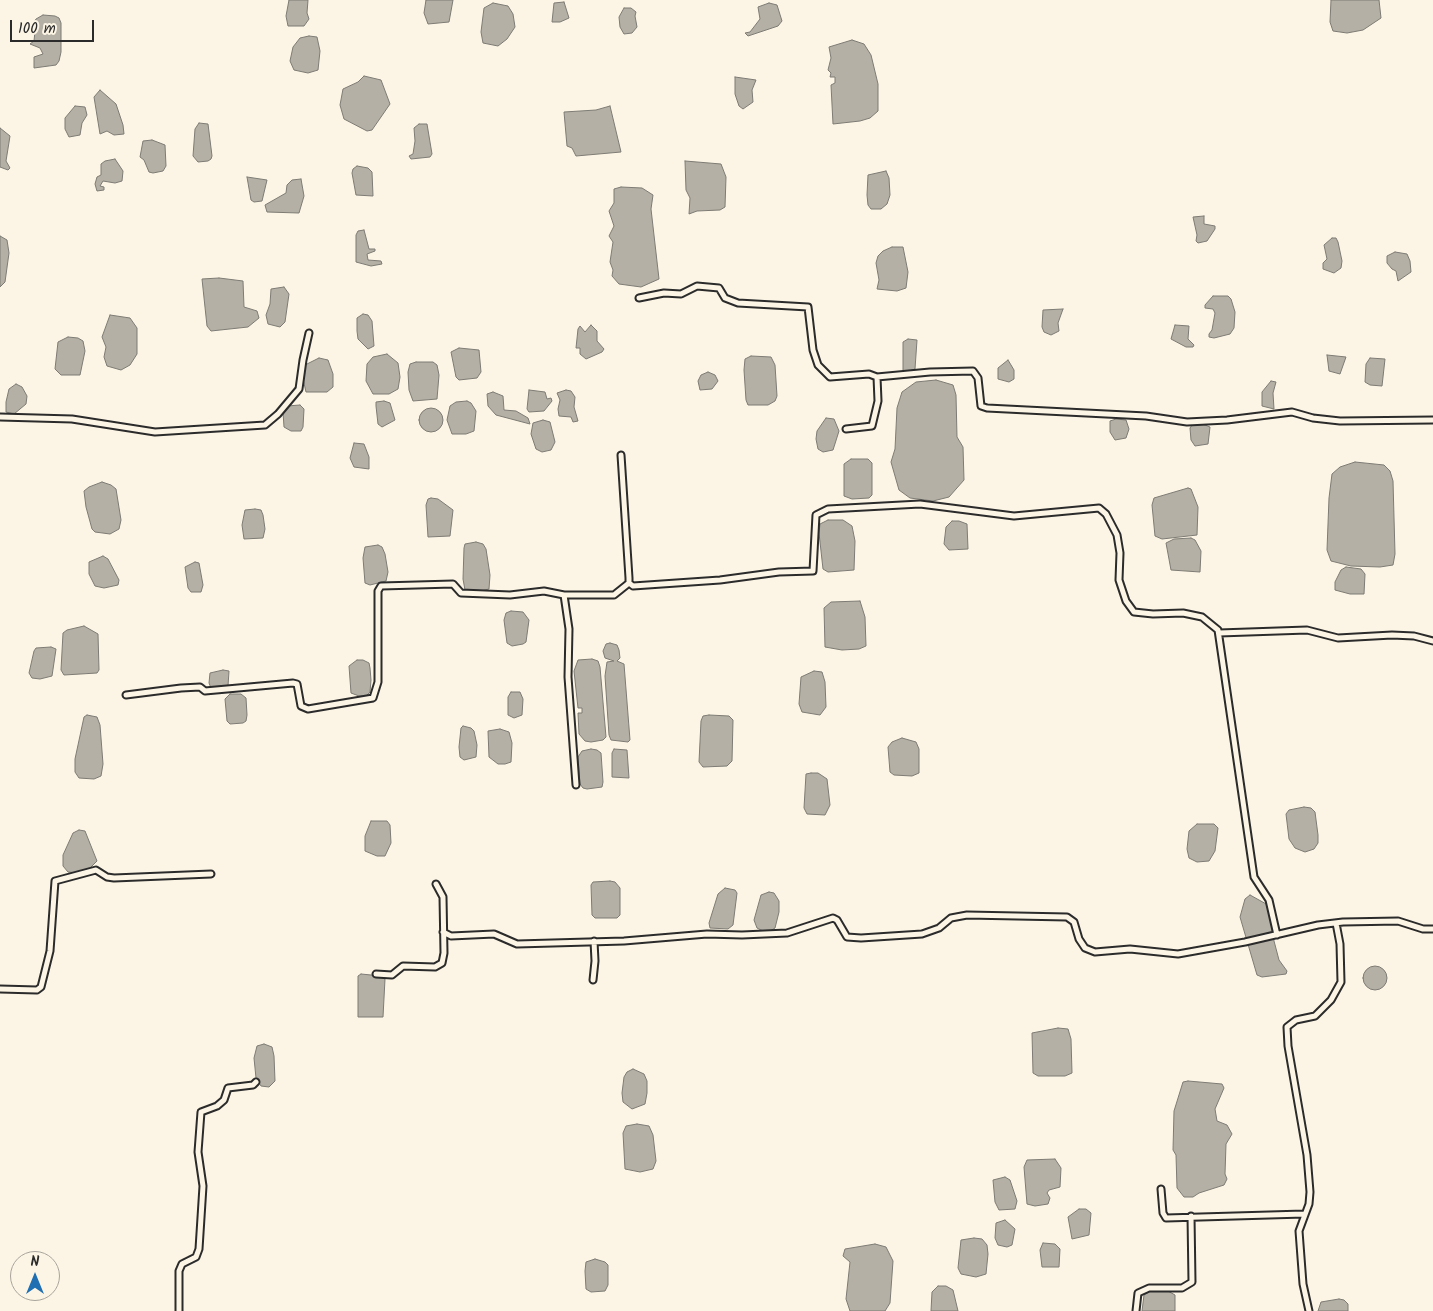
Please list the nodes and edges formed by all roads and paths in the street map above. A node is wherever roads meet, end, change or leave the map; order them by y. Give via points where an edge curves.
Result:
1 (639, 298) dead end
2 (309, 333) dead end
3 (877, 377) junction
4 (0, 417) edge
5 (1433, 420) edge
6 (846, 429) dead end
7 (621, 455) dead end
8 (629, 583) junction
9 (564, 595) junction
10 (1218, 633) junction
11 (1433, 641) edge
12 (126, 695) dead end
13 (576, 785) dead end
14 (211, 874) dead end
15 (436, 884) dead end
16 (1336, 923) junction
17 (1433, 929) edge
18 (443, 932) junction
19 (1277, 935) junction
20 (594, 941) junction
21 (376, 974) dead end
22 (593, 980) dead end
23 (0, 989) edge
24 (256, 1082) dead end
25 (1161, 1189) dead end
26 (1304, 1214) junction
27 (1191, 1216) junction
28 (179, 1311) edge
29 (1136, 1311) edge
30 (1309, 1311) edge

1 - 3 street via 664,293 681,294 697,286 719,288 724,298 738,303 808,307 818,365 830,376 869,374
2 - 4 street via 300,389 265,425 155,432 72,419
3 - 5 street via 973,371 978,378 981,406 987,408 1146,416 1187,422 1292,412 1340,421
3 - 6 street via 878,401 872,426
7 - 8 street
8 - 9 street via 614,595
8 - 10 street via 633,586 655,585 814,571 816,515 828,509 920,504 1014,516 1099,508 1117,535 1119,580 1126,601 1134,612 1183,613 1202,617
9 - 12 street via 544,591 510,595 460,594 453,584 381,586 378,591 378,682 373,698 308,708 301,706 297,684 293,683 205,691 200,687 180,688
9 - 13 street via 569,629 568,677
10 - 11 street via 1307,630 1338,638 1392,635
10 - 19 street via 1254,877 1269,900
14 - 23 street via 114,878 96,870 55,881 50,951 41,987 37,990
15 - 18 street via 443,897
16 - 17 street via 1398,920
16 - 19 street
16 - 26 street via 1341,982 1331,1000 1315,1016 1296,1020 1288,1027 1288,1046 1307,1156 1310,1192
18 - 20 street via 451,936 494,934 517,944
18 - 21 street via 444,953 439,965 403,966 392,975
19 - 20 street via 1178,954 1130,949 1100,952 1085,948 1074,922 1067,917 992,915 957,917 922,934 895,937 850,938 833,918 786,932
20 - 22 street
24 - 28 street via 228,1088 224,1100 202,1112 198,1152 203,1186 199,1248 196,1257 182,1264 179,1271
25 - 27 street via 1166,1218
26 - 27 street
26 - 30 street via 1299,1232 1300,1253
27 - 29 street via 1192,1282 1182,1288 1149,1288 1138,1292

